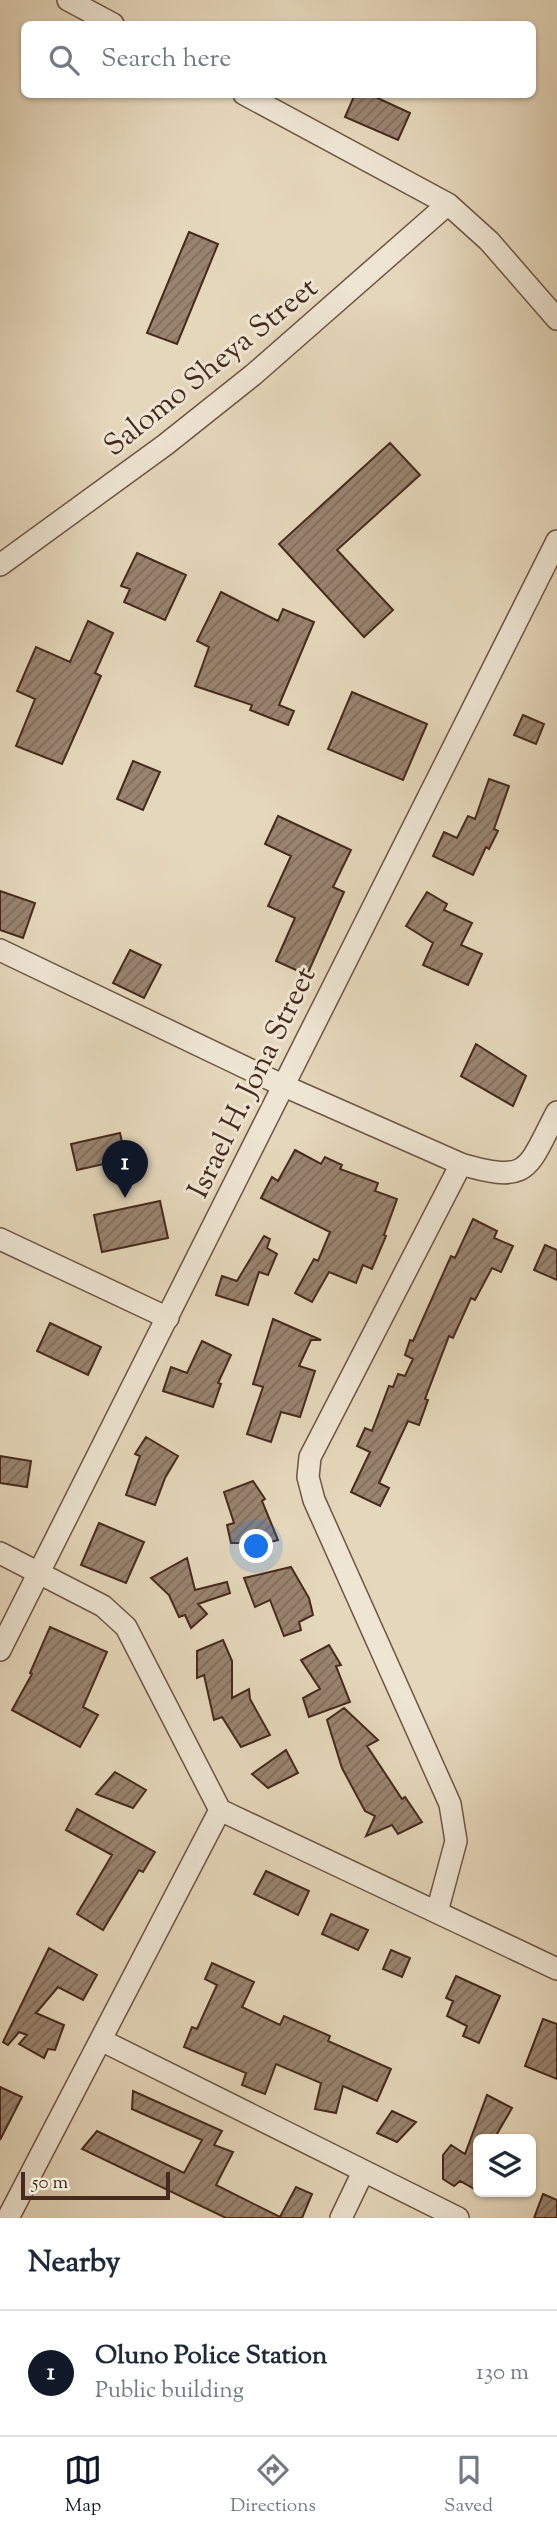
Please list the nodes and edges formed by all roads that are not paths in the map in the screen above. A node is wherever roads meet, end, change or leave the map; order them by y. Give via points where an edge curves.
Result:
1 (68, 0) edge
2 (107, 21) edge
3 (251, 98) edge
4 (449, 204) junction
5 (557, 319) edge
6 (557, 541) edge
7 (0, 565) edge
8 (0, 950) edge
9 (282, 1085) junction
10 (557, 1112) edge
11 (461, 1164) junction
12 (0, 1239) edge
13 (168, 1318) junction
14 (0, 1553) edge
15 (40, 1572) junction
16 (0, 1650) edge
17 (220, 1810) junction
18 (437, 1912) junction
19 (557, 1969) edge
20 (101, 2040) junction
21 (363, 2172) junction
22 (8, 2218) edge
23 (341, 2218) edge
24 (458, 2218) edge

1 - 2 street
3 - 4 street
4 - 5 street via 489,241
4 - 7 street, Salomo Sheya Street via 253,375
6 - 9 street, Israel H. Jona Street
8 - 9 street
9 - 11 street
9 - 13 street, Israel H. Jona Street
10 - 11 street via 530,1163 521,1170 504,1175
11 - 18 street via 310,1457 308,1478 450,1804 456,1841
12 - 13 street
13 - 15 street, Israel H. Jona Street
14 - 15 street
15 - 16 street, Israel H. Jona Street
15 - 17 street via 103,1606 126,1627
17 - 18 street
17 - 20 street
18 - 19 street
20 - 21 street
20 - 22 street
21 - 23 street
21 - 24 street

